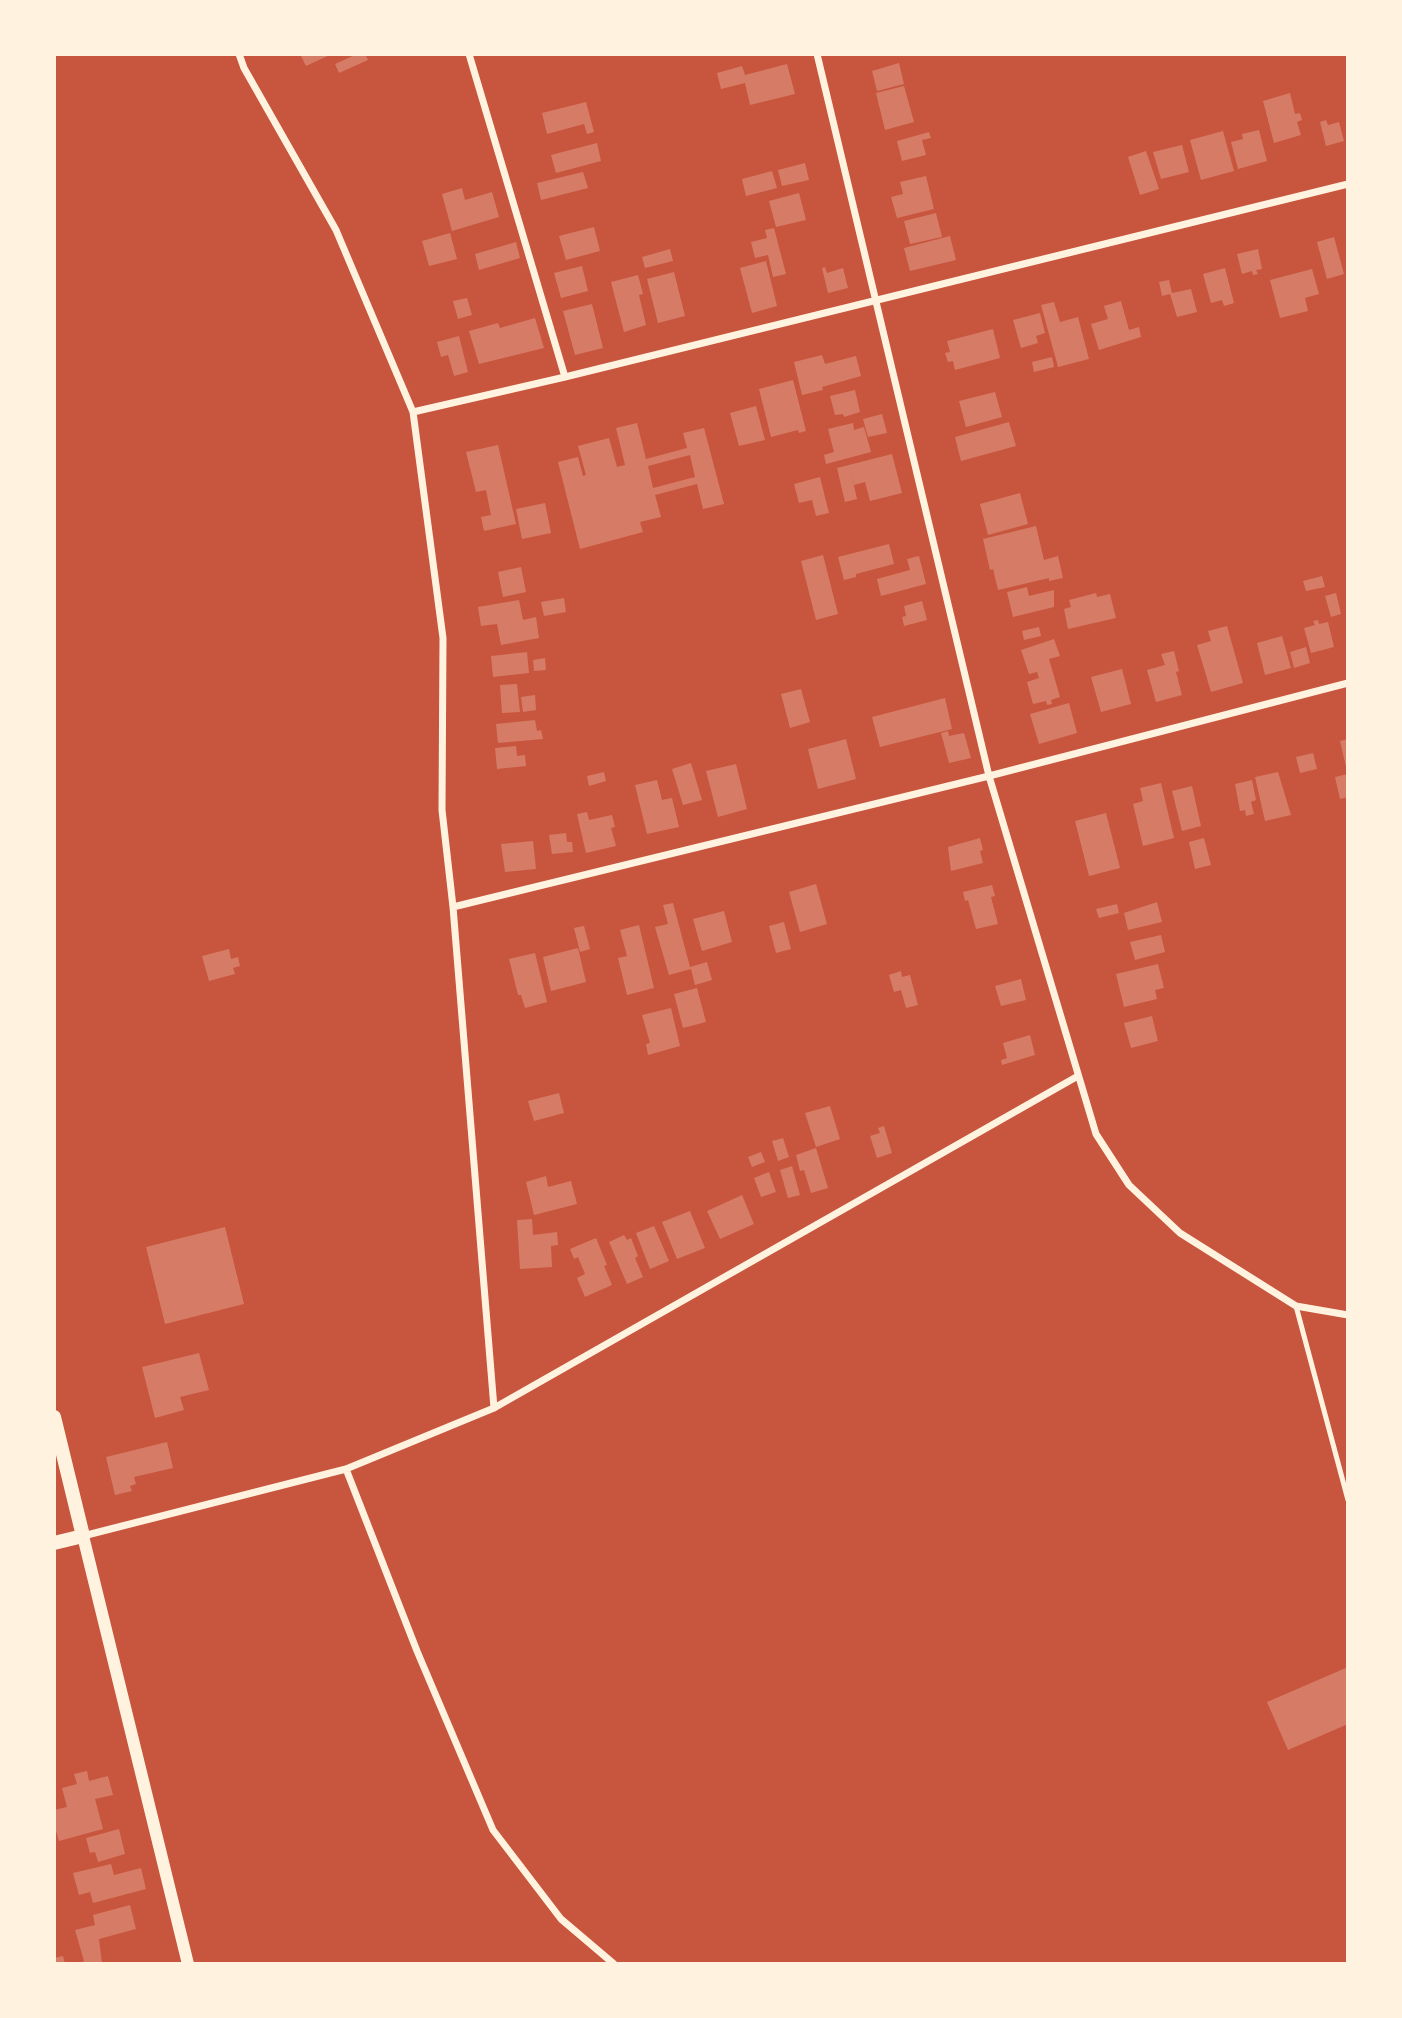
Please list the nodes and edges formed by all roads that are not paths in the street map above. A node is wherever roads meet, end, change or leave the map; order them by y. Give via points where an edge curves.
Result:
1 (239, 54) edge
2 (469, 54) edge
3 (817, 54) edge
4 (1348, 184) edge
5 (877, 301) junction
6 (565, 377) junction
7 (413, 411) junction
8 (1348, 683) edge
9 (989, 776) junction
10 (453, 907) junction
11 (1078, 1076) junction
12 (1296, 1306) junction
13 (1348, 1315) edge
14 (494, 1408) junction
15 (54, 1417) edge
16 (346, 1469) junction
17 (1348, 1500) edge
18 (83, 1536) junction
19 (54, 1543) edge
20 (188, 1964) edge
21 (614, 1964) edge

1 - 7 street via 336,230
2 - 6 street
3 - 5 street
4 - 5 street
5 - 6 street
5 - 9 street
6 - 7 street
7 - 10 street via 443,638 442,810
8 - 9 street
9 - 10 street
9 - 11 street
10 - 14 street
11 - 12 street via 1096,1134 1129,1185 1180,1233
11 - 14 street
12 - 13 street
12 - 17 lane
14 - 16 street
15 - 18 main road
16 - 18 street
16 - 21 street via 494,1830 561,1919
18 - 19 main road
18 - 20 street

